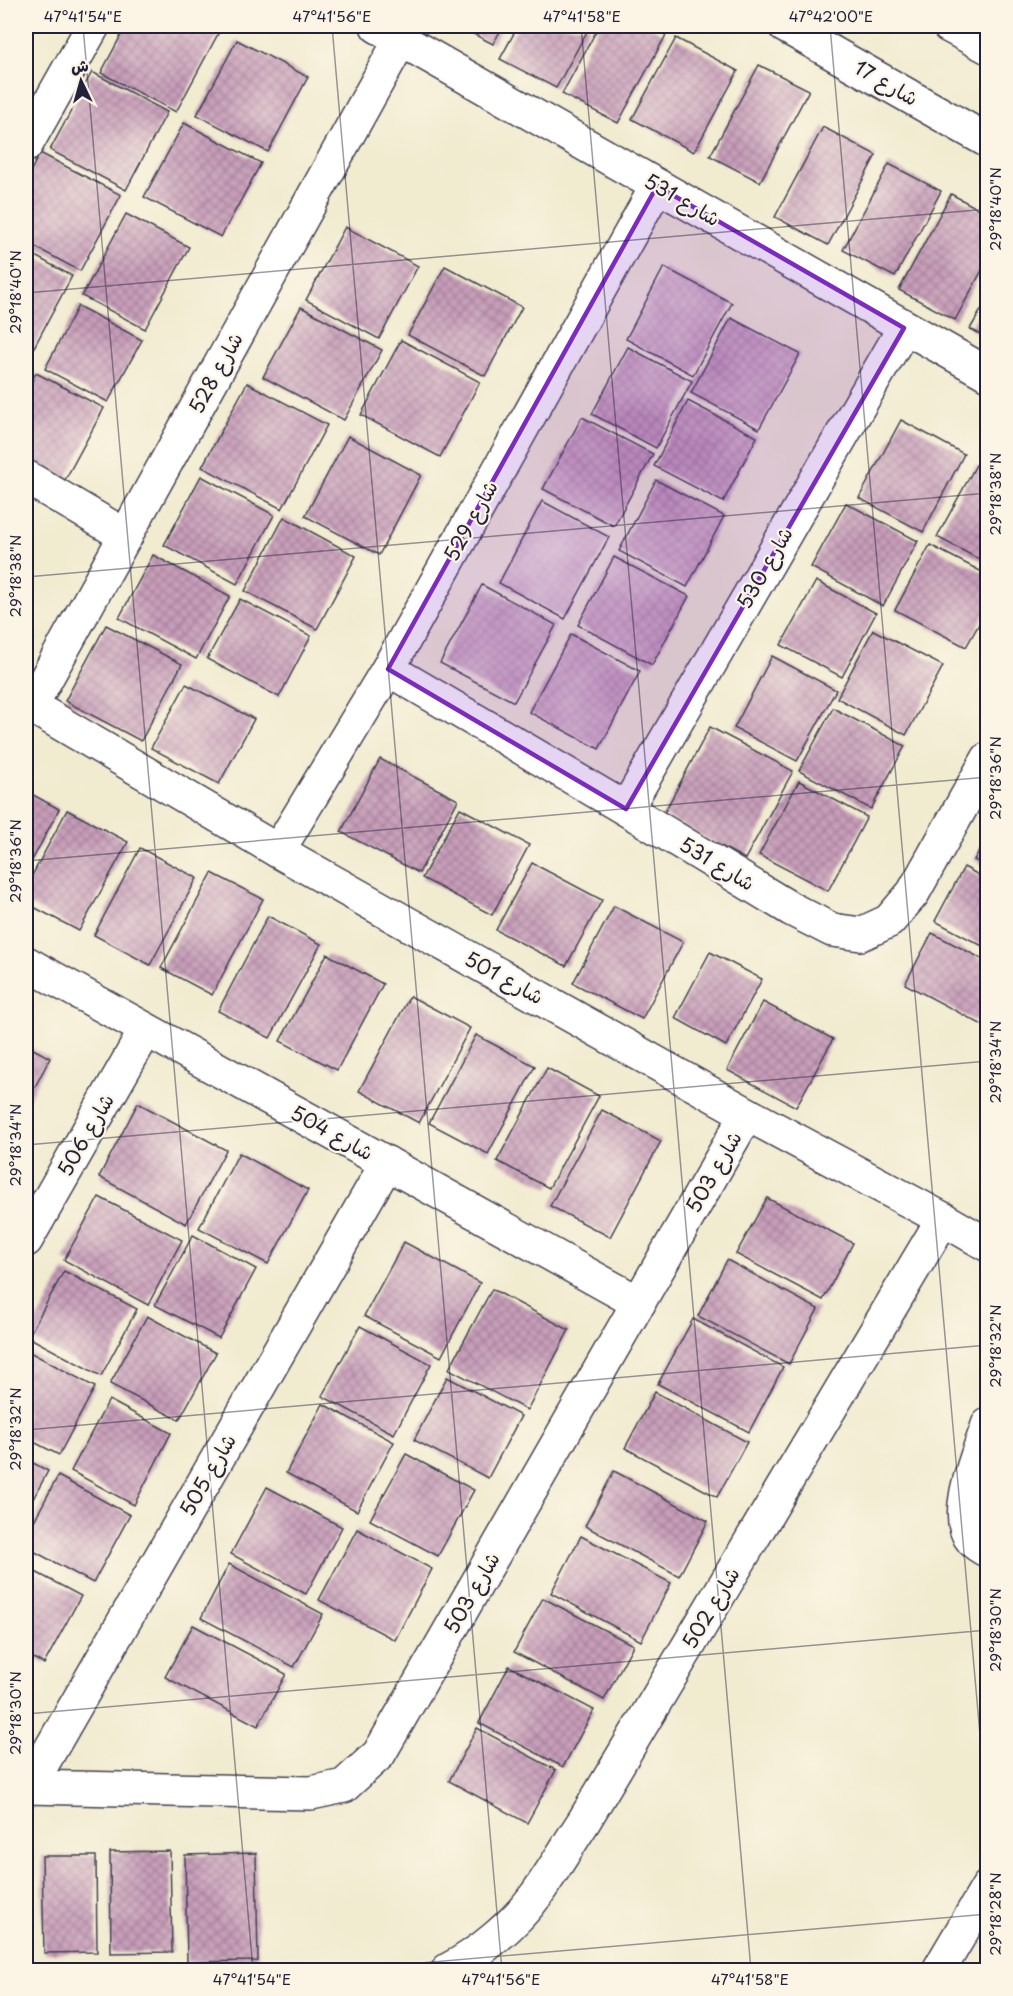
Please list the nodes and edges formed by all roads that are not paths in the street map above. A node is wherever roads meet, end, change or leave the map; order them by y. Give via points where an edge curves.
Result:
1 (93, 26) edge
2 (785, 26) edge
3 (949, 26) edge
4 (389, 32) edge
5 (987, 47) edge
6 (987, 141) edge
7 (26, 145) edge
8 (657, 186) junction
9 (904, 328) junction
10 (987, 374) edge
11 (26, 477) edge
12 (126, 536) junction
13 (388, 669) junction
14 (28, 704) edge
15 (987, 759) edge
16 (626, 809) junction
17 (278, 851) junction
18 (26, 963) edge
19 (146, 1030) junction
20 (747, 1114) junction
21 (387, 1163) junction
22 (943, 1219) junction
23 (26, 1240) edge
24 (987, 1245) edge
25 (639, 1303) junction
26 (987, 1425) edge
27 (987, 1551) edge
28 (27, 1787) edge
29 (987, 1887) edge
30 (501, 1931) junction
31 (448, 1971) edge
32 (493, 1971) edge
33 (939, 1971) edge

1 - 7 street
2 - 6 street, شارع 17
3 - 5 street
4 - 8 street, شارع 531
4 - 12 street, شارع 528
8 - 9 street, شارع 531
8 - 13 street, شارع 529
9 - 10 street, شارع 531
9 - 16 street, شارع 530
11 - 12 street
12 - 14 street, شارع 528
13 - 16 street, شارع 531
13 - 17 street, شارع 529
14 - 17 street, شارع 501
15 - 16 street, شارع 531 via 913,893 889,921 861,934 832,930 791,909
17 - 20 street, شارع 501
18 - 19 street, شارع 504
19 - 21 street, شارع 504
19 - 23 street, شارع 506
20 - 22 street, شارع 501
20 - 25 street, شارع 503
21 - 25 street, شارع 504
21 - 28 street, شارع 505
22 - 24 street, شارع 501
22 - 30 street, شارع 502 via 584,1821 535,1897
25 - 28 street, شارع 503 via 380,1754 344,1786 311,1793
26 - 27 street via 963,1512 971,1539
29 - 33 street
30 - 31 street, شارع 502
30 - 32 street

